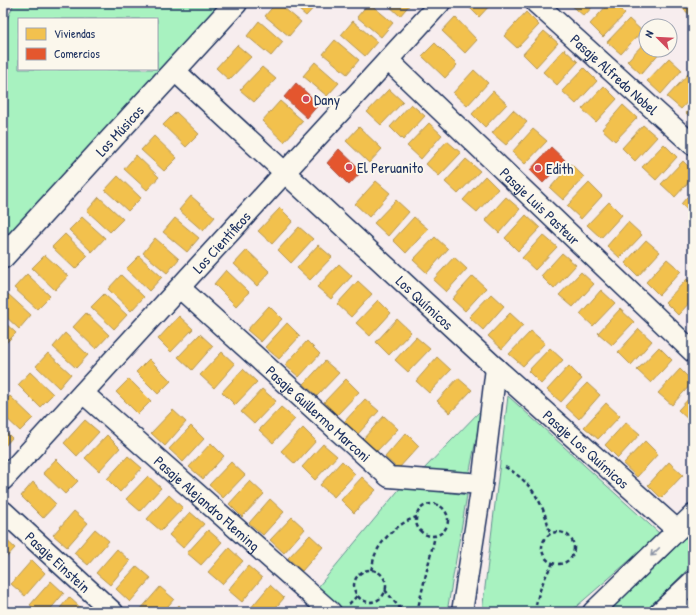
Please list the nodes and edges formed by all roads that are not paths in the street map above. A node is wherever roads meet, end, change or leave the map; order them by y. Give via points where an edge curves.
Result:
1 (236, 3) edge
2 (440, 3) edge
3 (536, 3) edge
4 (388, 60) junction
5 (174, 70) junction
6 (693, 145) edge
7 (285, 173) junction
8 (3, 257) edge
9 (180, 288) junction
10 (693, 352) edge
11 (496, 368) junction
12 (83, 393) junction
13 (3, 480) edge
14 (482, 484) junction
15 (3, 512) edge
16 (693, 515) edge
17 (677, 530) junction
18 (693, 581) edge
19 (673, 608) edge
20 (114, 612) edge
21 (331, 612) edge
22 (462, 612) edge
23 (593, 612) edge

1 - 5 street, Los Músicos
2 - 4 street, Los Científicos
3 - 6 street, Pasaje Alfredo Nobel
4 - 7 street, Los Científicos
4 - 10 street, Pasaje Luis Pasteur
5 - 7 street, Los Químicos
5 - 8 street, Los Músicos
7 - 9 street, Los Científicos
7 - 11 street, Los Químicos
9 - 12 street, Los Científicos
9 - 14 street, Pasaje Guillermo Marconi via 389,477
11 - 14 street
11 - 17 street, Pasaje Los Químicos
12 - 13 street, Los Científicos
12 - 21 street, Pasaje Alejandro Fleming
14 - 22 street
15 - 20 street, Pasaje Einstein
16 - 17 street
17 -> 23 street
18 - 19 street

